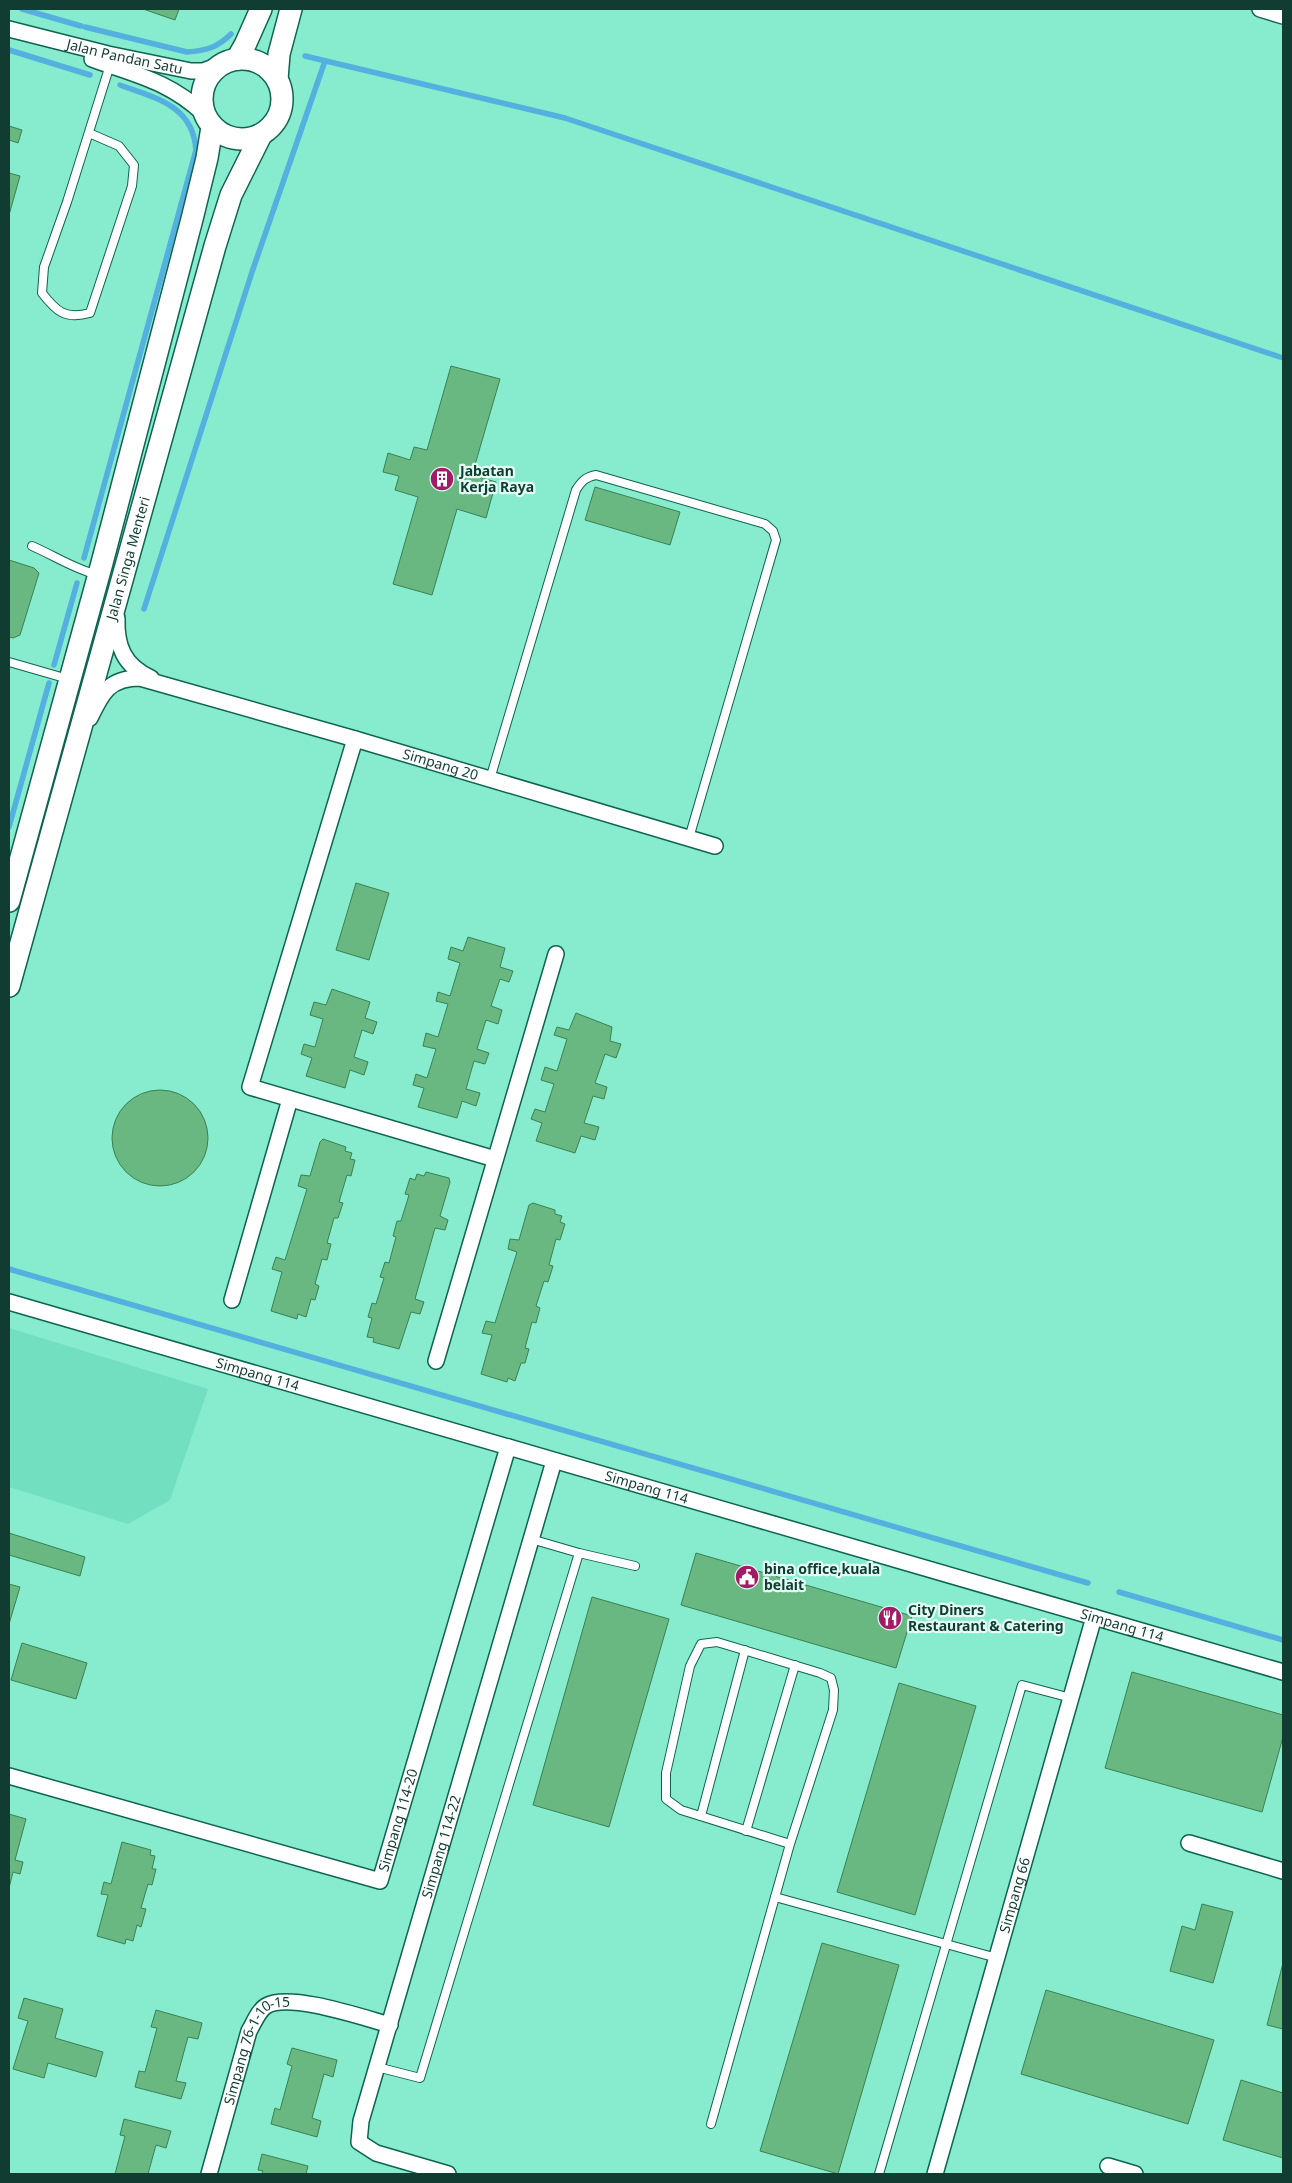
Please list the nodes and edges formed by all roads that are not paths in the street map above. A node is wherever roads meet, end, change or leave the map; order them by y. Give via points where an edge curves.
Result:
1 (261, 9) edge
2 (291, 9) edge
3 (1260, 9) edge
4 (1283, 16) edge
5 (9, 29) edge
6 (28, 35) junction
7 (229, 61) junction
8 (110, 65) junction
9 (277, 79) junction
10 (208, 121) junction
11 (89, 133) junction
12 (261, 135) junction
13 (32, 546) dead end
14 (98, 575) junction
15 (118, 593) junction
16 (9, 662) edge
17 (70, 679) junction
18 (166, 684) junction
19 (355, 739) junction
20 (73, 755) junction
21 (490, 779) junction
22 (689, 838) junction
23 (715, 846) dead end
24 (14, 860) edge
25 (9, 900) edge
26 (556, 954) dead end
27 (9, 986) edge
28 (290, 1099) junction
29 (495, 1159) junction
30 (232, 1300) dead end
31 (9, 1302) edge
32 (436, 1361) dead end
33 (508, 1447) junction
34 (554, 1461) junction
35 (531, 1539) junction
36 (579, 1553) junction
37 (635, 1566) dead end
38 (1094, 1617) junction
39 (745, 1650) junction
40 (795, 1665) junction
41 (1283, 1672) edge
42 (1071, 1698) junction
43 (9, 1776) edge
44 (700, 1816) junction
45 (746, 1830) junction
46 (790, 1844) junction
47 (1189, 1844) dead end
48 (1283, 1871) edge
49 (775, 1897) junction
50 (946, 1945) junction
51 (997, 1958) junction
52 (390, 2025) junction
53 (377, 2068) junction
54 (711, 2124) dead end
55 (1108, 2166) dead end
56 (209, 2174) edge
57 (448, 2174) edge
58 (880, 2174) edge
59 (935, 2174) edge
60 (1135, 2174) edge

1 - 7 main road via 245,45
2 - 9 main road via 279,54
3 - 4 street
5 - 6 street, Jalan Pandan Satu
6 - 7 street, Jalan Pandan Satu via 191,71
6 - 8 street, Jalan Pandan Satu
7 - 9 main road via 253,60 267,67
7 - 10 main road via 211,73 203,86 201,100
8 - 10 street, Jalan Pandan Satu via 165,85 189,100
8 - 11 lane
9 - 12 main road via 282,94 281,110 273,125
10 - 12 main road via 222,136 235,140
10 - 14 main road, Jalan Singa Menteri via 200,188
11 - 11 lane via 44,267 42,292 55,310 76,317 90,313 132,186 134,165 119,146
12 - 15 main road, Jalan Singa Menteri via 232,195 215,246
13 - 14 lane via 61,558 76,569
14 - 17 main road, Jalan Singa Menteri
15 - 18 street via 116,632 124,658 134,668
15 - 20 main road, Jalan Singa Menteri
16 - 17 lane
17 - 24 main road, Jalan Singa Menteri
18 - 19 street, Simpang 20
18 - 20 street via 128,678 109,686
19 - 21 street, Simpang 20
19 - 28 street via 250,1087
20 - 27 main road, Jalan Singa Menteri
21 - 22 street, Simpang 20
21 - 22 lane via 581,482 596,475 765,524 773,531 776,540
22 - 23 street, Simpang 20
24 - 25 main road, Jalan Singa Menteri
26 - 29 street
28 - 29 street
28 - 30 street
29 - 32 street
31 - 33 street, Simpang 114
33 - 34 street, Simpang 114
33 - 43 street, Simpang 114-20 via 380,1881
34 - 35 street, Simpang 114-22
34 - 38 street, Simpang 114
35 - 36 lane
35 - 52 street, Simpang 114-22
36 - 37 lane
36 - 53 lane via 420,2078
38 - 41 street, Simpang 114
38 - 42 street, Simpang 66
39 - 40 lane
39 - 44 lane
39 - 44 lane via 717,1642 701,1644 690,1666 666,1773 666,1799 681,1810
40 - 45 lane
40 - 46 lane via 831,1678 834,1690 833,1710
42 - 50 lane via 1022,1685
42 - 51 street, Simpang 66
44 - 45 lane
45 - 46 lane
46 - 49 lane
47 - 48 street
49 - 50 lane
49 - 54 lane
50 - 51 lane
50 - 58 lane
51 - 59 street, Simpang 66
52 - 53 street, Simpang 114-22
52 - 56 street, Simpang 76-1-10-15 via 301,2002 267,2005 249,2031
53 - 57 street, Simpang 114-22 via 361,2121 359,2142 376,2153
55 - 60 street

